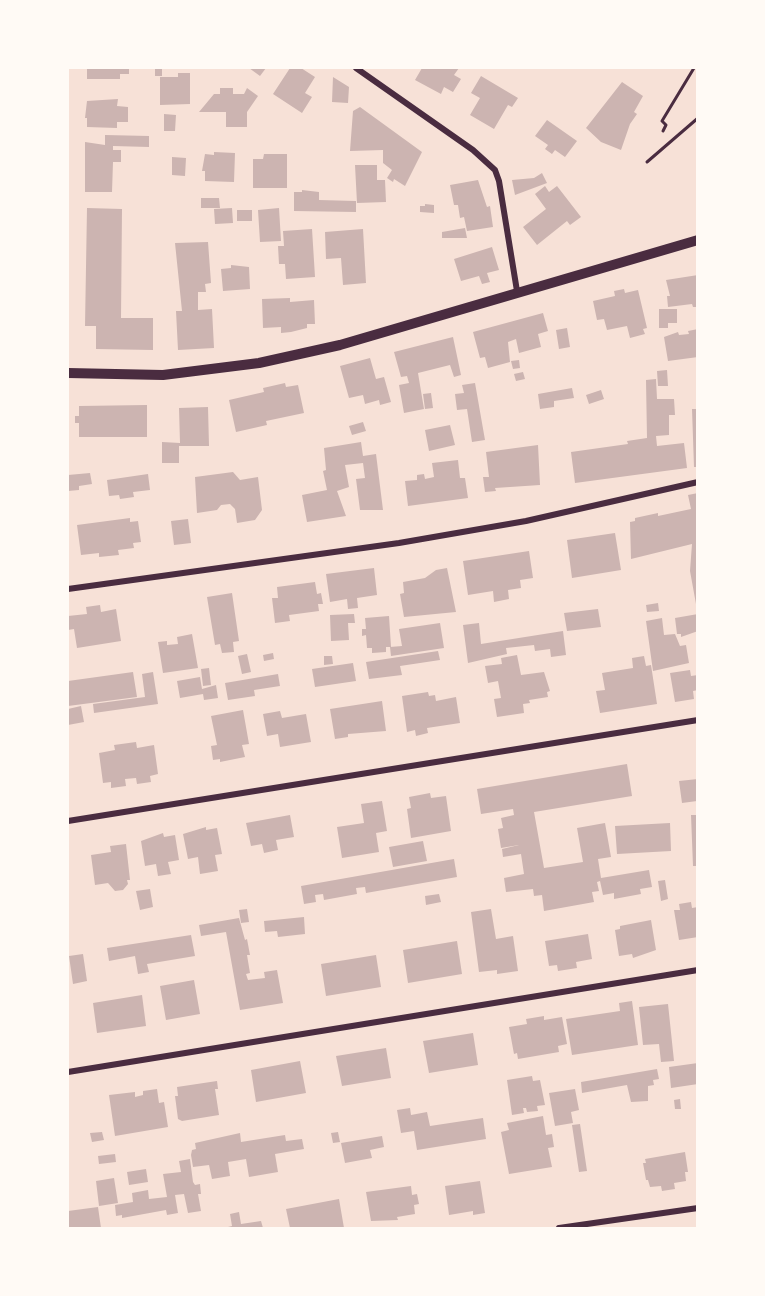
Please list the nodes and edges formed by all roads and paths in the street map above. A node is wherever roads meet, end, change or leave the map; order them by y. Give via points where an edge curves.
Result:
1 (356, 68) edge
2 (694, 68) edge
3 (698, 118) edge
4 (663, 131) dead end
5 (647, 162) dead end
6 (698, 240) edge
7 (517, 291) junction
8 (68, 373) edge
9 (698, 482) edge
10 (68, 589) edge
11 (698, 720) edge
12 (68, 820) edge
13 (698, 970) edge
14 (68, 1072) edge
15 (698, 1208) edge
16 (559, 1228) edge

1 - 7 street via 473,150 495,170
2 - 4 path via 662,121 666,124
3 - 5 path
6 - 7 street
7 - 8 street via 340,345 259,363 163,375
9 - 10 street via 526,521 399,543
11 - 12 street
13 - 14 street
15 - 16 street

